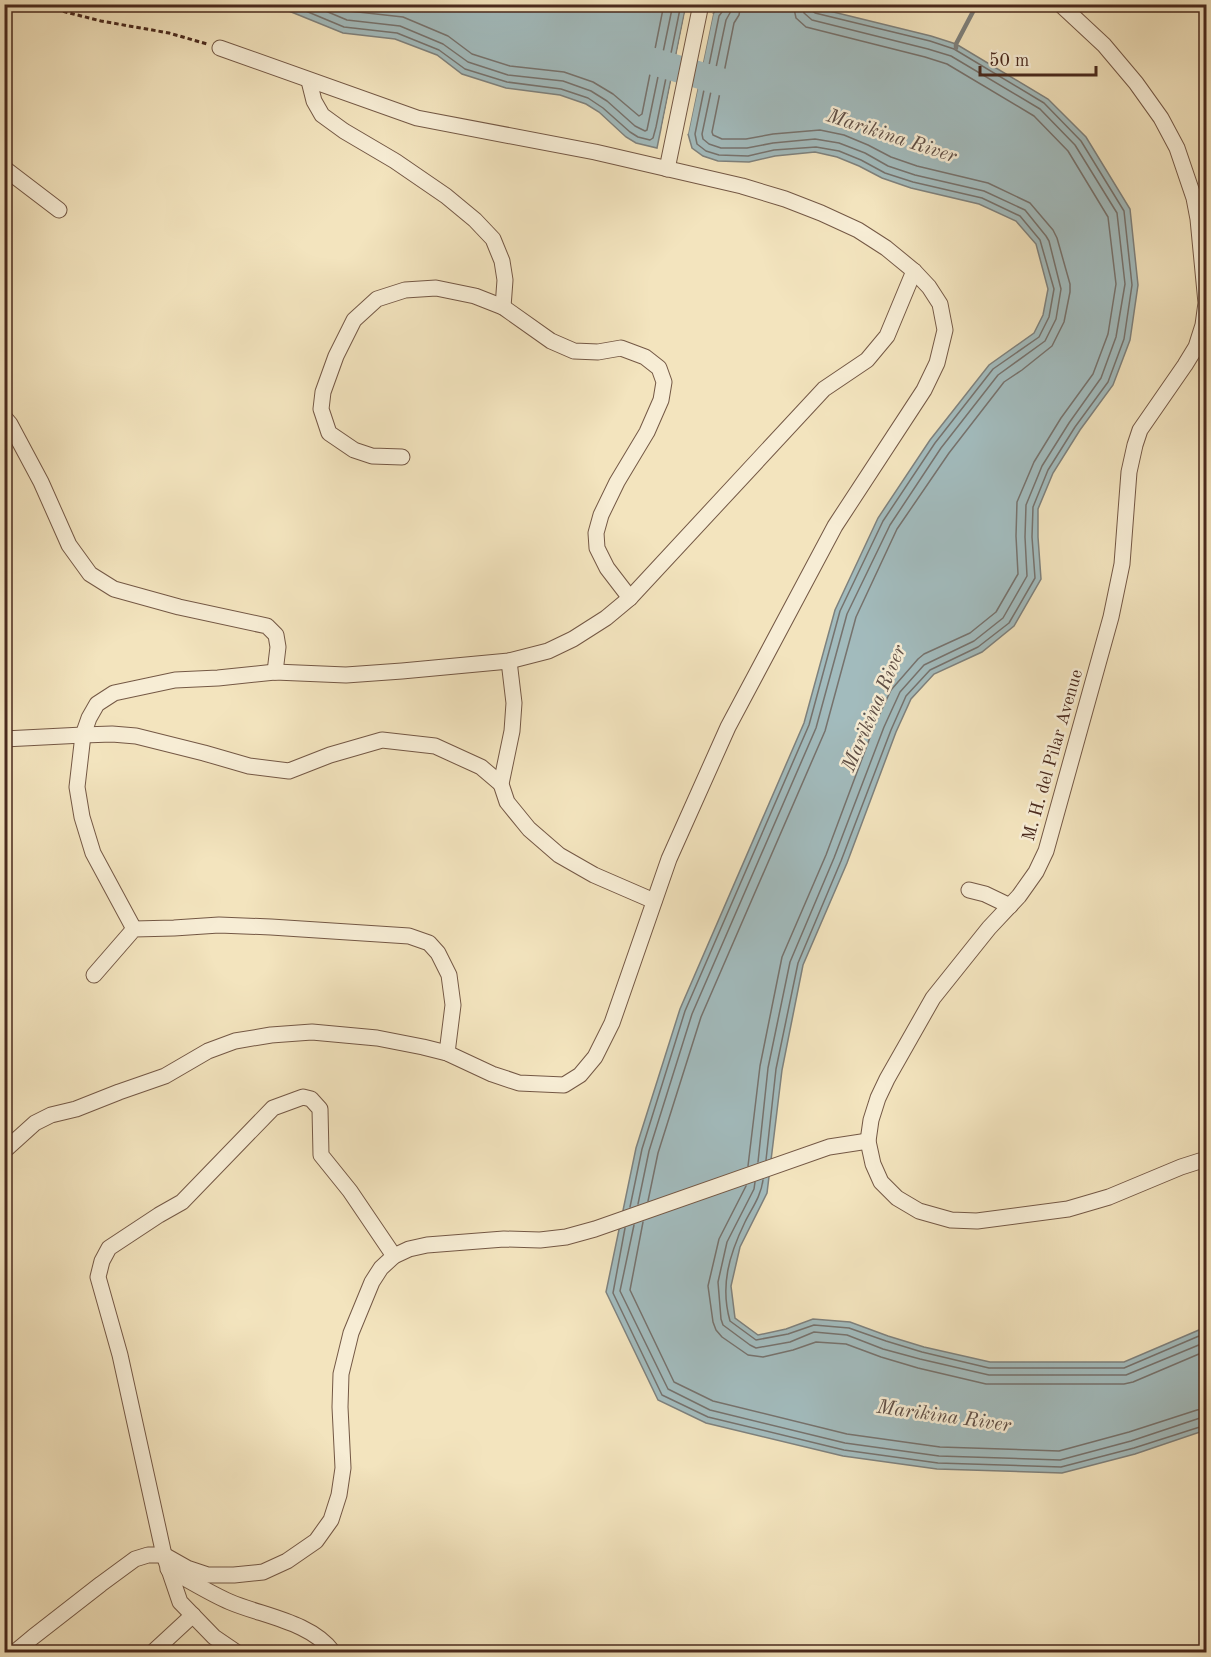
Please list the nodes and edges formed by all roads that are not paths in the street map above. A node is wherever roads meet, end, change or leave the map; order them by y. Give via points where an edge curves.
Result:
1 (1060, 4) edge
2 (700, 8) edge
3 (220, 48) road end
4 (309, 81) junction
5 (4, 168) edge
6 (667, 169) junction
7 (59, 210) dead end
8 (914, 271) junction
9 (503, 307) junction
10 (4, 417) edge
11 (402, 456) dead end
12 (630, 598) junction
13 (509, 661) junction
14 (275, 672) junction
15 (83, 735) junction
16 (4, 739) edge
17 (501, 784) junction
18 (969, 890) dead end
19 (654, 901) junction
20 (1010, 906) junction
21 (134, 929) junction
22 (94, 975) dead end
23 (447, 1053) junction
24 (868, 1141) junction
25 (4, 1150) edge
26 (1206, 1159) edge
27 (394, 1256) junction
28 (166, 1562) junction
29 (193, 1615) junction
30 (212, 1645) edge
31 (15, 1653) edge
32 (153, 1653) edge
33 (236, 1653) edge
34 (333, 1653) edge

1 - 20 street, M. H. del Pilar Avenue via 1104,45 1136,83 1177,148 1198,219 1206,303 1196,347 1140,430 1135,445 1129,472 1122,564 1111,617 1046,852
2 - 6 street
3 - 4 street
4 - 6 street via 417,118
4 - 9 street via 322,115 446,196 493,239 505,280
5 - 7 street
6 - 8 street via 742,186 821,213 858,230
8 - 12 street via 887,336 867,360 824,389
8 - 19 street via 940,304 945,330 936,363 908,416 835,526 769,648 728,727
9 - 11 street via 436,288 405,290 377,299 354,320 323,392 321,409 329,433 354,450 372,456
9 - 12 street via 574,351 621,348 645,357 659,368 664,382 661,400 617,482 596,533 597,548 607,568
10 - 14 street via 69,545 90,574 114,589 141,597 267,626 276,635
12 - 13 street via 573,639 548,651
13 - 14 street via 346,675
13 - 17 street via 514,703
14 - 15 street via 175,680 114,693 97,704
15 - 16 street
15 - 17 street via 136,736 249,766 289,771 382,740 435,746 481,767
15 - 21 street via 77,788 82,817 93,854
17 - 19 street via 507,802 528,829 560,855 594,875
18 - 20 street
19 - 23 street via 612,1023 595,1057 580,1075 564,1085 519,1083
20 - 24 street, M. H. del Pilar Avenue via 933,998 878,1098
21 - 22 street
21 - 23 street via 271,927 409,936 429,943 449,975 453,992
23 - 25 street via 377,1038 312,1032 236,1041 208,1051 165,1076 51,1115 35,1123
24 - 26 street, M. H. del Pilar Avenue via 881,1182 897,1198 919,1211 951,1220 977,1221 1068,1209 1110,1197
24 - 27 street via 816,1152 566,1237 427,1245
27 - 28 street via 372,1282 351,1333 341,1374 343,1468 339,1495 331,1520 316,1541 262,1572 208,1575
27 - 28 street via 321,1155 320,1109 303,1097 273,1108 182,1202 109,1248 98,1277 120,1355
28 - 29 street via 180,1602
28 - 31 street via 148,1555 135,1559
28 - 34 street via 229,1602 303,1628
29 - 30 street
29 - 32 street
30 - 33 street

